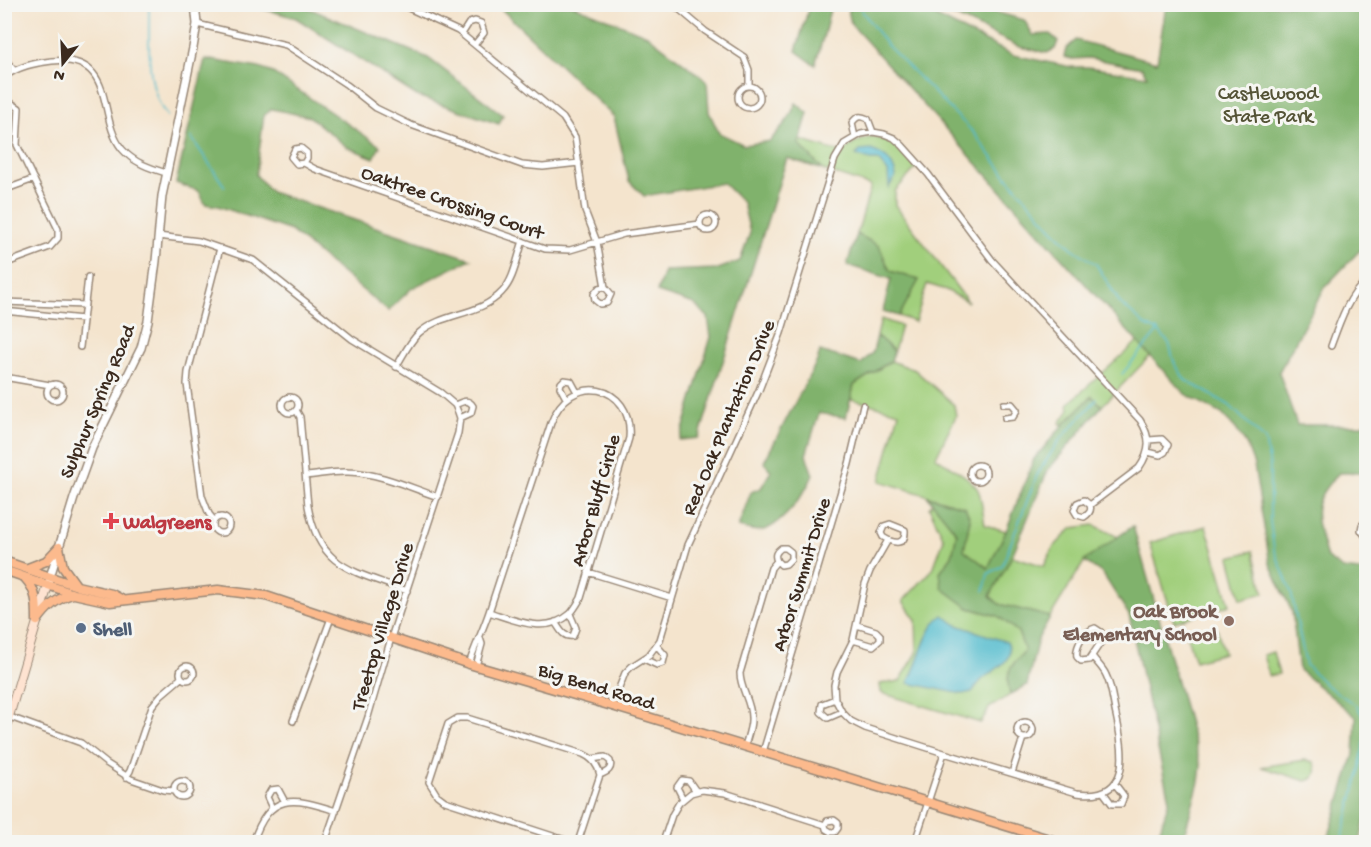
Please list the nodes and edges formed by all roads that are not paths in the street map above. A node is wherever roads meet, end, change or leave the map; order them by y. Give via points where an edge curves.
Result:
1 (195, 4) edge
2 (400, 4) edge
3 (673, 4) edge
4 (197, 24) junction
5 (462, 34) junction
6 (475, 44) junction
7 (4, 58) edge
8 (14, 70) junction
9 (4, 76) edge
10 (749, 85) junction
11 (4, 101) edge
12 (873, 132) junction
13 (855, 137) junction
14 (304, 162) dead end
15 (579, 163) junction
16 (166, 173) junction
17 (34, 179) junction
18 (4, 190) edge
19 (700, 224) dead end
20 (158, 236) junction
21 (523, 241) junction
22 (597, 242) junction
23 (220, 248) junction
24 (4, 264) edge
25 (88, 277) dead end
26 (1366, 281) edge
27 (605, 288) dead end
28 (4, 302) edge
29 (85, 305) junction
30 (4, 311) edge
31 (83, 319) junction
32 (1330, 346) dead end
33 (80, 347) dead end
34 (396, 367) junction
35 (4, 377) edge
36 (51, 386) dead end
37 (577, 392) junction
38 (566, 399) junction
39 (1004, 404) dead end
40 (455, 405) junction
41 (863, 405) dead end
42 (296, 410) dead end
43 (460, 418) junction
44 (1005, 418) dead end
45 (1149, 440) junction
46 (1148, 452) junction
47 (306, 476) junction
48 (438, 497) junction
49 (1090, 505) dead end
50 (214, 520) dead end
51 (1366, 521) edge
52 (1366, 537) edge
53 (888, 540) junction
54 (59, 548) junction
55 (4, 561) edge
56 (777, 561) dead end
57 (4, 570) edge
58 (25, 572) junction
59 (588, 572) junction
60 (49, 581) junction
61 (75, 590) junction
62 (407, 591) junction
63 (672, 598) junction
64 (489, 612) junction
65 (570, 614) junction
66 (331, 618) junction
67 (37, 621) junction
68 (555, 622) junction
69 (857, 625) junction
70 (391, 638) junction
71 (853, 640) junction
72 (657, 646) junction
73 (1092, 656) junction
74 (644, 659) junction
75 (472, 665) junction
76 (181, 678) dead end
77 (835, 699) junction
78 (612, 706) junction
79 (842, 712) junction
80 (10, 717) junction
81 (292, 721) dead end
82 (4, 733) edge
83 (1023, 738) dead end
84 (745, 747) junction
85 (763, 752) junction
86 (944, 753) junction
87 (592, 759) junction
88 (1012, 773) junction
89 (600, 775) junction
90 (126, 777) junction
91 (1115, 784) junction
92 (174, 791) dead end
93 (696, 791) junction
94 (1103, 792) junction
95 (683, 799) junction
96 (285, 802) junction
97 (928, 802) junction
98 (272, 808) junction
99 (336, 811) junction
100 (825, 825) dead end
101 (253, 843) edge
102 (325, 843) edge
103 (571, 843) edge
104 (578, 843) edge
105 (663, 843) edge
106 (915, 843) edge
107 (1059, 843) edge

1 - 4 street, Sulphur Spring Road
2 - 5 street
3 - 10 street via 744,57
4 - 15 street via 286,45 376,108 411,125 522,165
4 - 16 street, Sulphur Spring Road
5 - 6 street
5 - 6 street via 469,23 480,23 484,33
6 - 15 street via 564,118 575,137
7 - 8 street
8 - 9 street
8 - 16 street via 59,61 90,70 103,94 120,147 135,161
10 - 10 street via 738,96 740,103 749,108 756,106 759,99 756,88
11 - 17 street via 19,108 17,145
12 - 13 street
12 - 13 street, Red Oak Plantation Drive via 868,119 856,117 852,123
12 - 45 street, Red Oak Plantation Drive via 894,138 911,154 992,260 1140,420
13 - 63 street, Red Oak Plantation Drive via 844,144 835,159 781,333 688,545
14 - 21 street, Oaktree Crossing Court via 315,170
15 - 22 street via 585,211
16 - 20 street, Sulphur Spring Road
17 - 18 street
17 - 24 street via 56,222 58,238 50,247
19 - 22 street, Oaktree Crossing Court via 635,232
20 - 23 street, Treetop Village Drive
20 - 54 street, Sulphur Spring Road via 141,348 92,448
21 - 22 street, Oaktree Crossing Court via 560,251
21 - 34 street via 502,292 484,306 424,329
22 - 27 street
23 - 34 street, Treetop Village Drive via 258,264 330,323
23 - 50 street via 187,384 202,496
25 - 29 street
26 - 32 street via 1349,305
28 - 29 street
29 - 31 street
30 - 31 street
31 - 33 street
34 - 40 street, Treetop Village Drive
35 - 36 street
37 - 38 street, Arbor Bluff Circle
37 - 38 street, Arbor Bluff Circle via 571,381 564,380 560,385
37 - 59 street, Arbor Bluff Circle via 590,390 612,395 627,414 630,426
38 - 64 street, Arbor Bluff Circle via 554,416
39 - 44 street via 1012,404 1017,410 1013,417
40 - 43 street
40 - 43 street, Treetop Village Drive via 466,401 473,406 471,413
41 - 85 street, Arbor Summit Drive
42 - 47 street
43 - 48 street, Treetop Village Drive
45 - 46 street
45 - 46 street, Red Oak Plantation Drive via 1162,439 1168,445 1161,455
46 - 49 street, Red Oak Plantation Drive via 1139,468
47 - 48 street via 363,473
47 - 62 street via 310,520 318,542 350,569
48 - 62 street, Treetop Village Drive
51 - 52 street via 1361,530
53 - 53 street via 902,542 905,530 890,524 884,526 881,533
53 - 69 street via 870,571
54 - 58 main road via 42,564
54 - 60 street, Sulphur Spring Road
54 - 61 main road via 63,567
55 - 58 main road, Big Bend Road
56 - 84 street via 771,568 740,673 752,718
57 - 58 main road, Big Bend Road
58 - 60 main road, Big Bend Road
58 - 67 main road via 37,599
59 - 63 street
59 - 65 street, Arbor Bluff Circle via 581,598
60 - 61 main road, Big Bend Road
60 - 67 main road, Sulphur Spring Road
61 - 66 main road, Big Bend Road via 110,602 211,590 244,592
61 - 67 main road via 58,599
62 - 70 street, Treetop Village Drive
63 - 72 street, Red Oak Plantation Drive
64 - 68 street, Arbor Bluff Circle via 532,625
64 - 75 street, Arbor Bluff Circle via 476,642
65 - 68 street, Arbor Bluff Circle
65 - 68 street, Arbor Bluff Circle via 576,628 573,636 567,637
66 - 70 main road, Big Bend Road
66 - 81 street
67 - 80 main road, Sulphur Spring Road
69 - 71 street
69 - 71 street via 876,631 880,640 873,646
70 - 75 main road, Big Bend Road
70 - 99 street, Treetop Village Drive
71 - 77 street via 837,672
72 - 74 street, Red Oak Plantation Drive
72 - 74 street, Red Oak Plantation Drive via 665,655 663,663 657,665
73 - 73 street via 1102,638 1095,628 1086,633 1076,652 1081,661
73 - 91 street via 1107,676 1123,745 1122,769
74 - 78 street, Red Oak Plantation Drive via 625,673
75 - 78 main road, Big Bend Road
76 - 90 street via 156,701
77 - 79 street
77 - 79 street via 822,704 821,712 828,718
78 - 84 main road, Big Bend Road
79 - 86 street via 851,722 865,728
80 - 82 main road, Sulphur Spring Road
80 - 90 street via 76,741
83 - 88 street
84 - 85 main road, Big Bend Road
85 - 97 main road, Big Bend Road
86 - 88 street
86 - 97 street
87 - 89 street
87 - 89 street via 610,761 610,768
87 - 103 street via 458,718 446,728 430,775 431,787 445,801
88 - 94 street via 1077,793
89 - 104 street
90 - 92 street
91 - 94 street
91 - 94 street via 1124,796 1121,804 1112,804
93 - 95 street
93 - 95 street via 689,781 682,780 677,787
93 - 100 street via 726,793
95 - 105 street via 672,815
96 - 98 street
96 - 98 street via 278,789 271,789 267,797
96 - 99 street via 304,801
97 - 106 street
97 - 107 main road, Big Bend Road
98 - 101 street via 261,821
99 - 102 street, Treetop Village Drive

